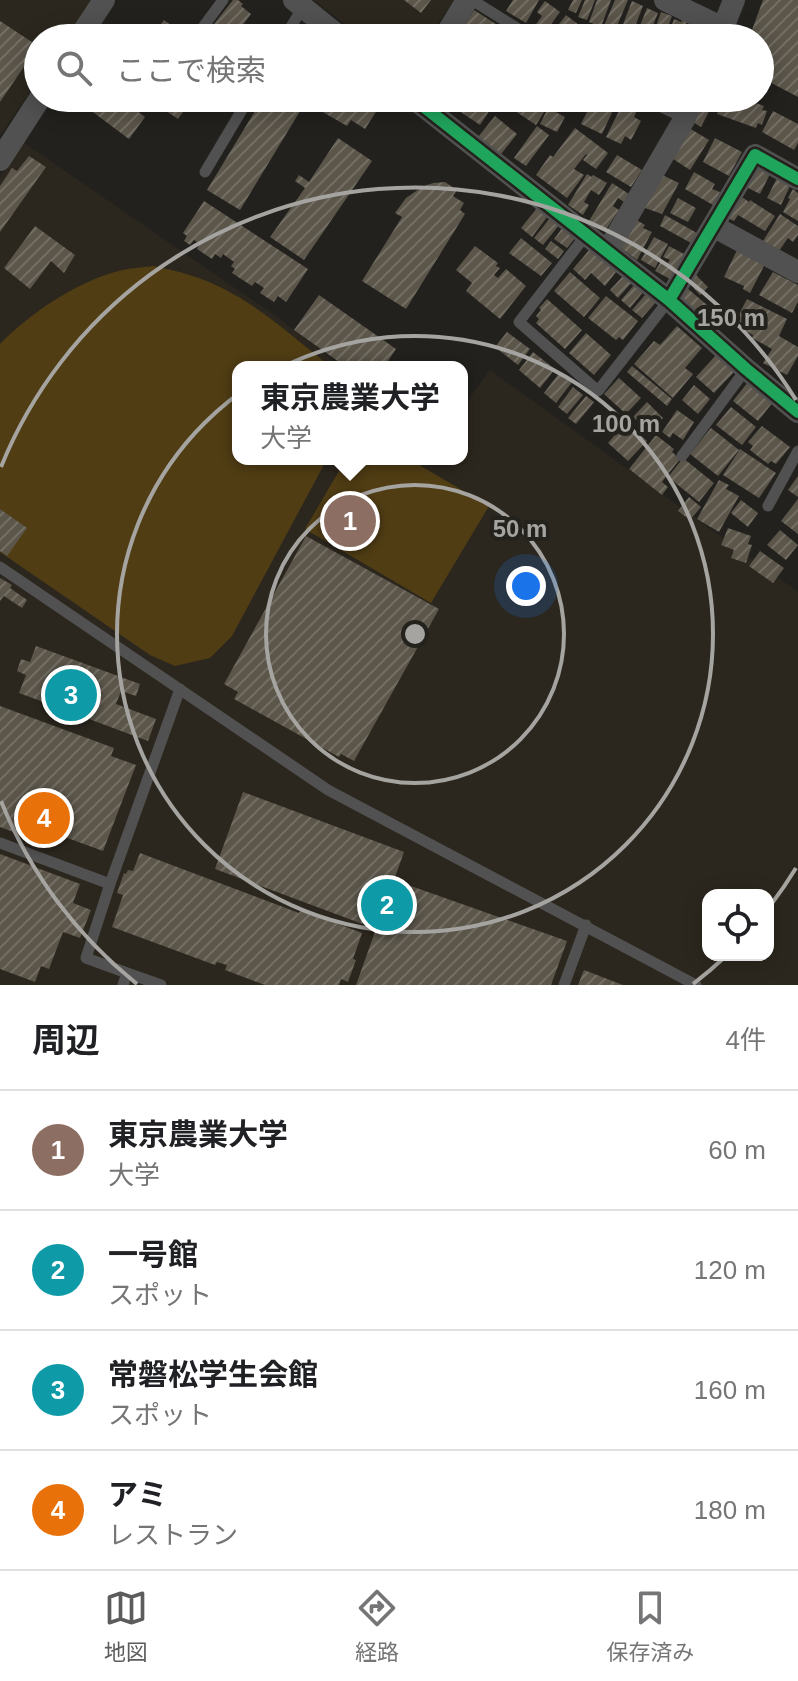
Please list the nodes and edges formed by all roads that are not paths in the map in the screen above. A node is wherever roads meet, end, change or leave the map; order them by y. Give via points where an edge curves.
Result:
1 (104, 0) edge
2 (223, 0) edge
3 (469, 0) edge
4 (665, 0) edge
5 (734, 0) edge
6 (299, 4) edge
7 (88, 24) edge
8 (205, 24) edge
9 (290, 24) edge
10 (324, 24) edge
11 (453, 24) edge
12 (509, 24) edge
13 (706, 24) edge
14 (725, 24) edge
15 (31, 112) edge
16 (241, 112) edge
17 (431, 112) edge
18 (687, 112) edge
19 (0, 160) edge
20 (205, 172) dead end
21 (798, 179) edge
22 (713, 226) junction
23 (586, 235) junction
24 (605, 250) junction
25 (798, 272) edge
26 (669, 300) junction
27 (746, 369) junction
28 (798, 412) edge
29 (798, 451) edge
30 (682, 456) dead end
31 (768, 506) dead end
32 (0, 567) edge
33 (180, 689) junction
34 (0, 843) edge
35 (110, 884) junction
36 (586, 925) junction
37 (127, 973) junction
38 (123, 985) edge
39 (161, 985) edge
40 (564, 985) edge
41 (696, 985) edge

1 - 7 street
2 - 8 lane
3 - 11 street
3 - 12 lane
4 - 13 street
5 - 14 street
6 - 9 lane
6 - 10 street
15 - 19 street
16 - 20 lane
17 - 23 street
18 - 24 street
21 - 22 street via 755,155
22 - 25 street
22 - 26 street
23 - 24 street
23 - 26 lane via 519,322 598,391
24 - 26 street
26 - 27 street
27 - 28 street
27 - 30 lane
29 - 31 lane
32 - 33 lane
33 - 35 lane
33 - 36 lane via 328,790
34 - 35 lane
35 - 37 lane via 86,958
36 - 40 lane
36 - 41 lane
37 - 38 lane
37 - 39 lane

